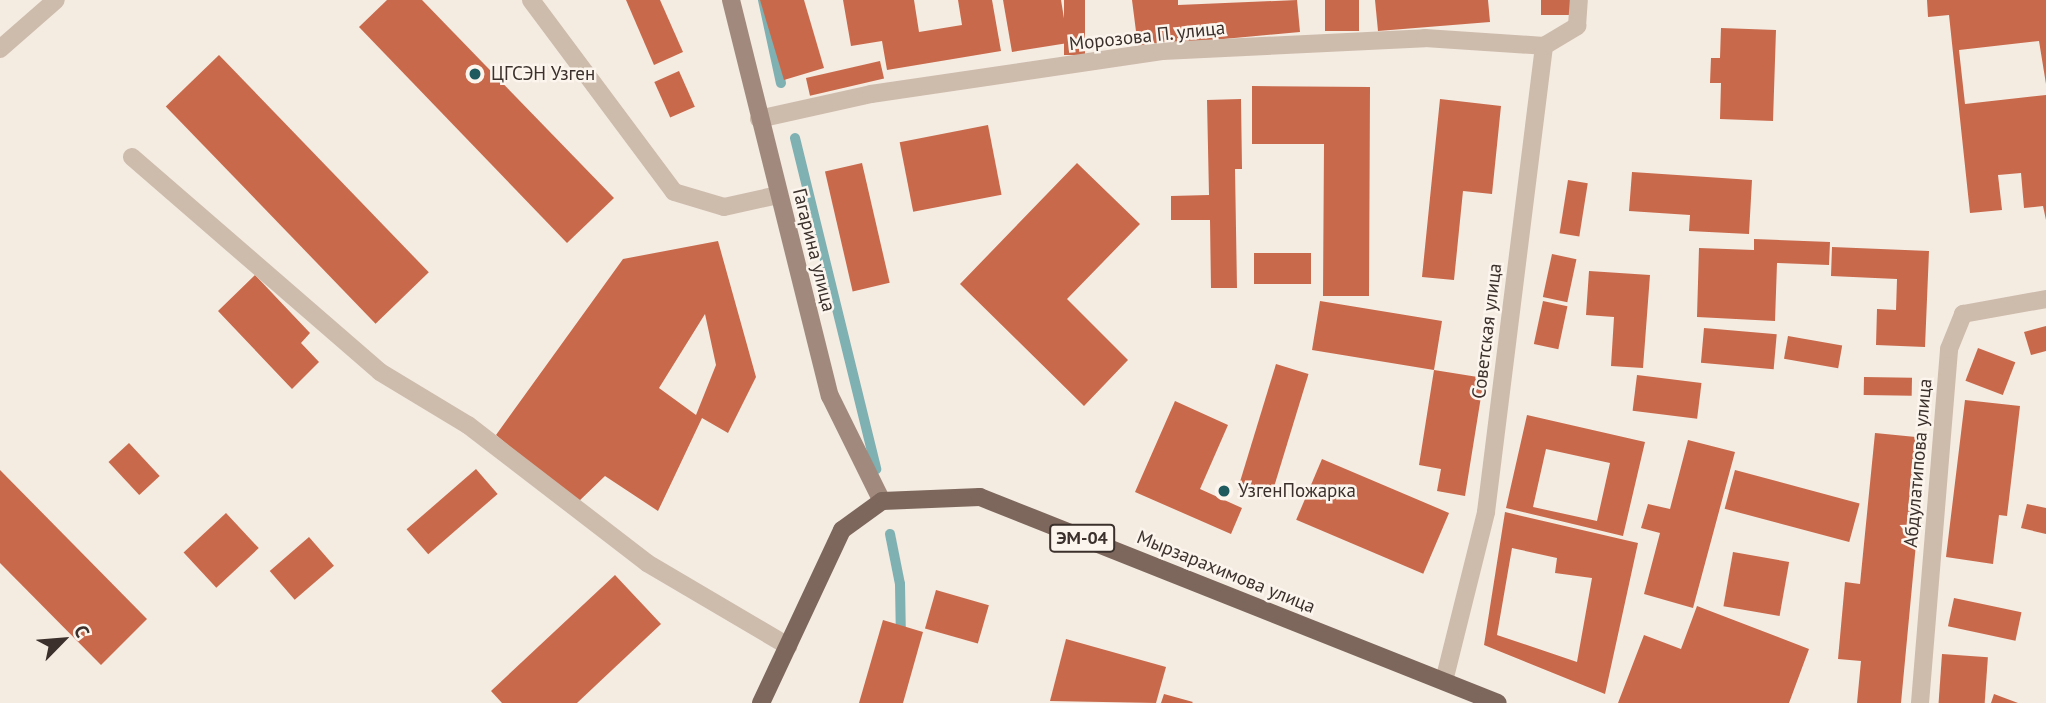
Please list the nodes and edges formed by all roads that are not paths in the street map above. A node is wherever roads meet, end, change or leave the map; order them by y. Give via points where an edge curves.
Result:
1 (56, 0) edge
2 (531, 0) edge
3 (731, 0) edge
4 (1579, 0) edge
5 (1544, 46) junction
6 (0, 49) edge
7 (759, 119) junction
8 (132, 156) dead end
9 (778, 195) junction
10 (2046, 299) edge
11 (882, 501) junction
12 (788, 646) junction
13 (1444, 681) junction
14 (1464, 696) edge
15 (761, 703) edge
16 (1498, 703) edge
17 (1920, 703) edge

1 - 6 street
2 - 9 street via 674,192 724,206
3 - 7 street, Гагарина улица
4 - 5 street via 1577,26
5 - 7 street, Морозова П. улица via 1425,38 1162,51 871,94
5 - 13 street, Советская улица via 1486,512
7 - 9 street, Гагарина улица
8 - 12 street via 380,372 468,425 646,563
9 - 11 street, Гагарина улица via 830,396
10 - 17 street, Абдулатипова улица via 1963,314 1949,349
11 - 12 main road via 842,530
11 - 13 main road, Мырзарахимова улица / ЭМ-04 via 980,497
12 - 15 main road
13 - 14 main road, Мырзарахимова улица / ЭМ-04
14 - 16 main road, Мырзарахимова улица / ЭМ-04

